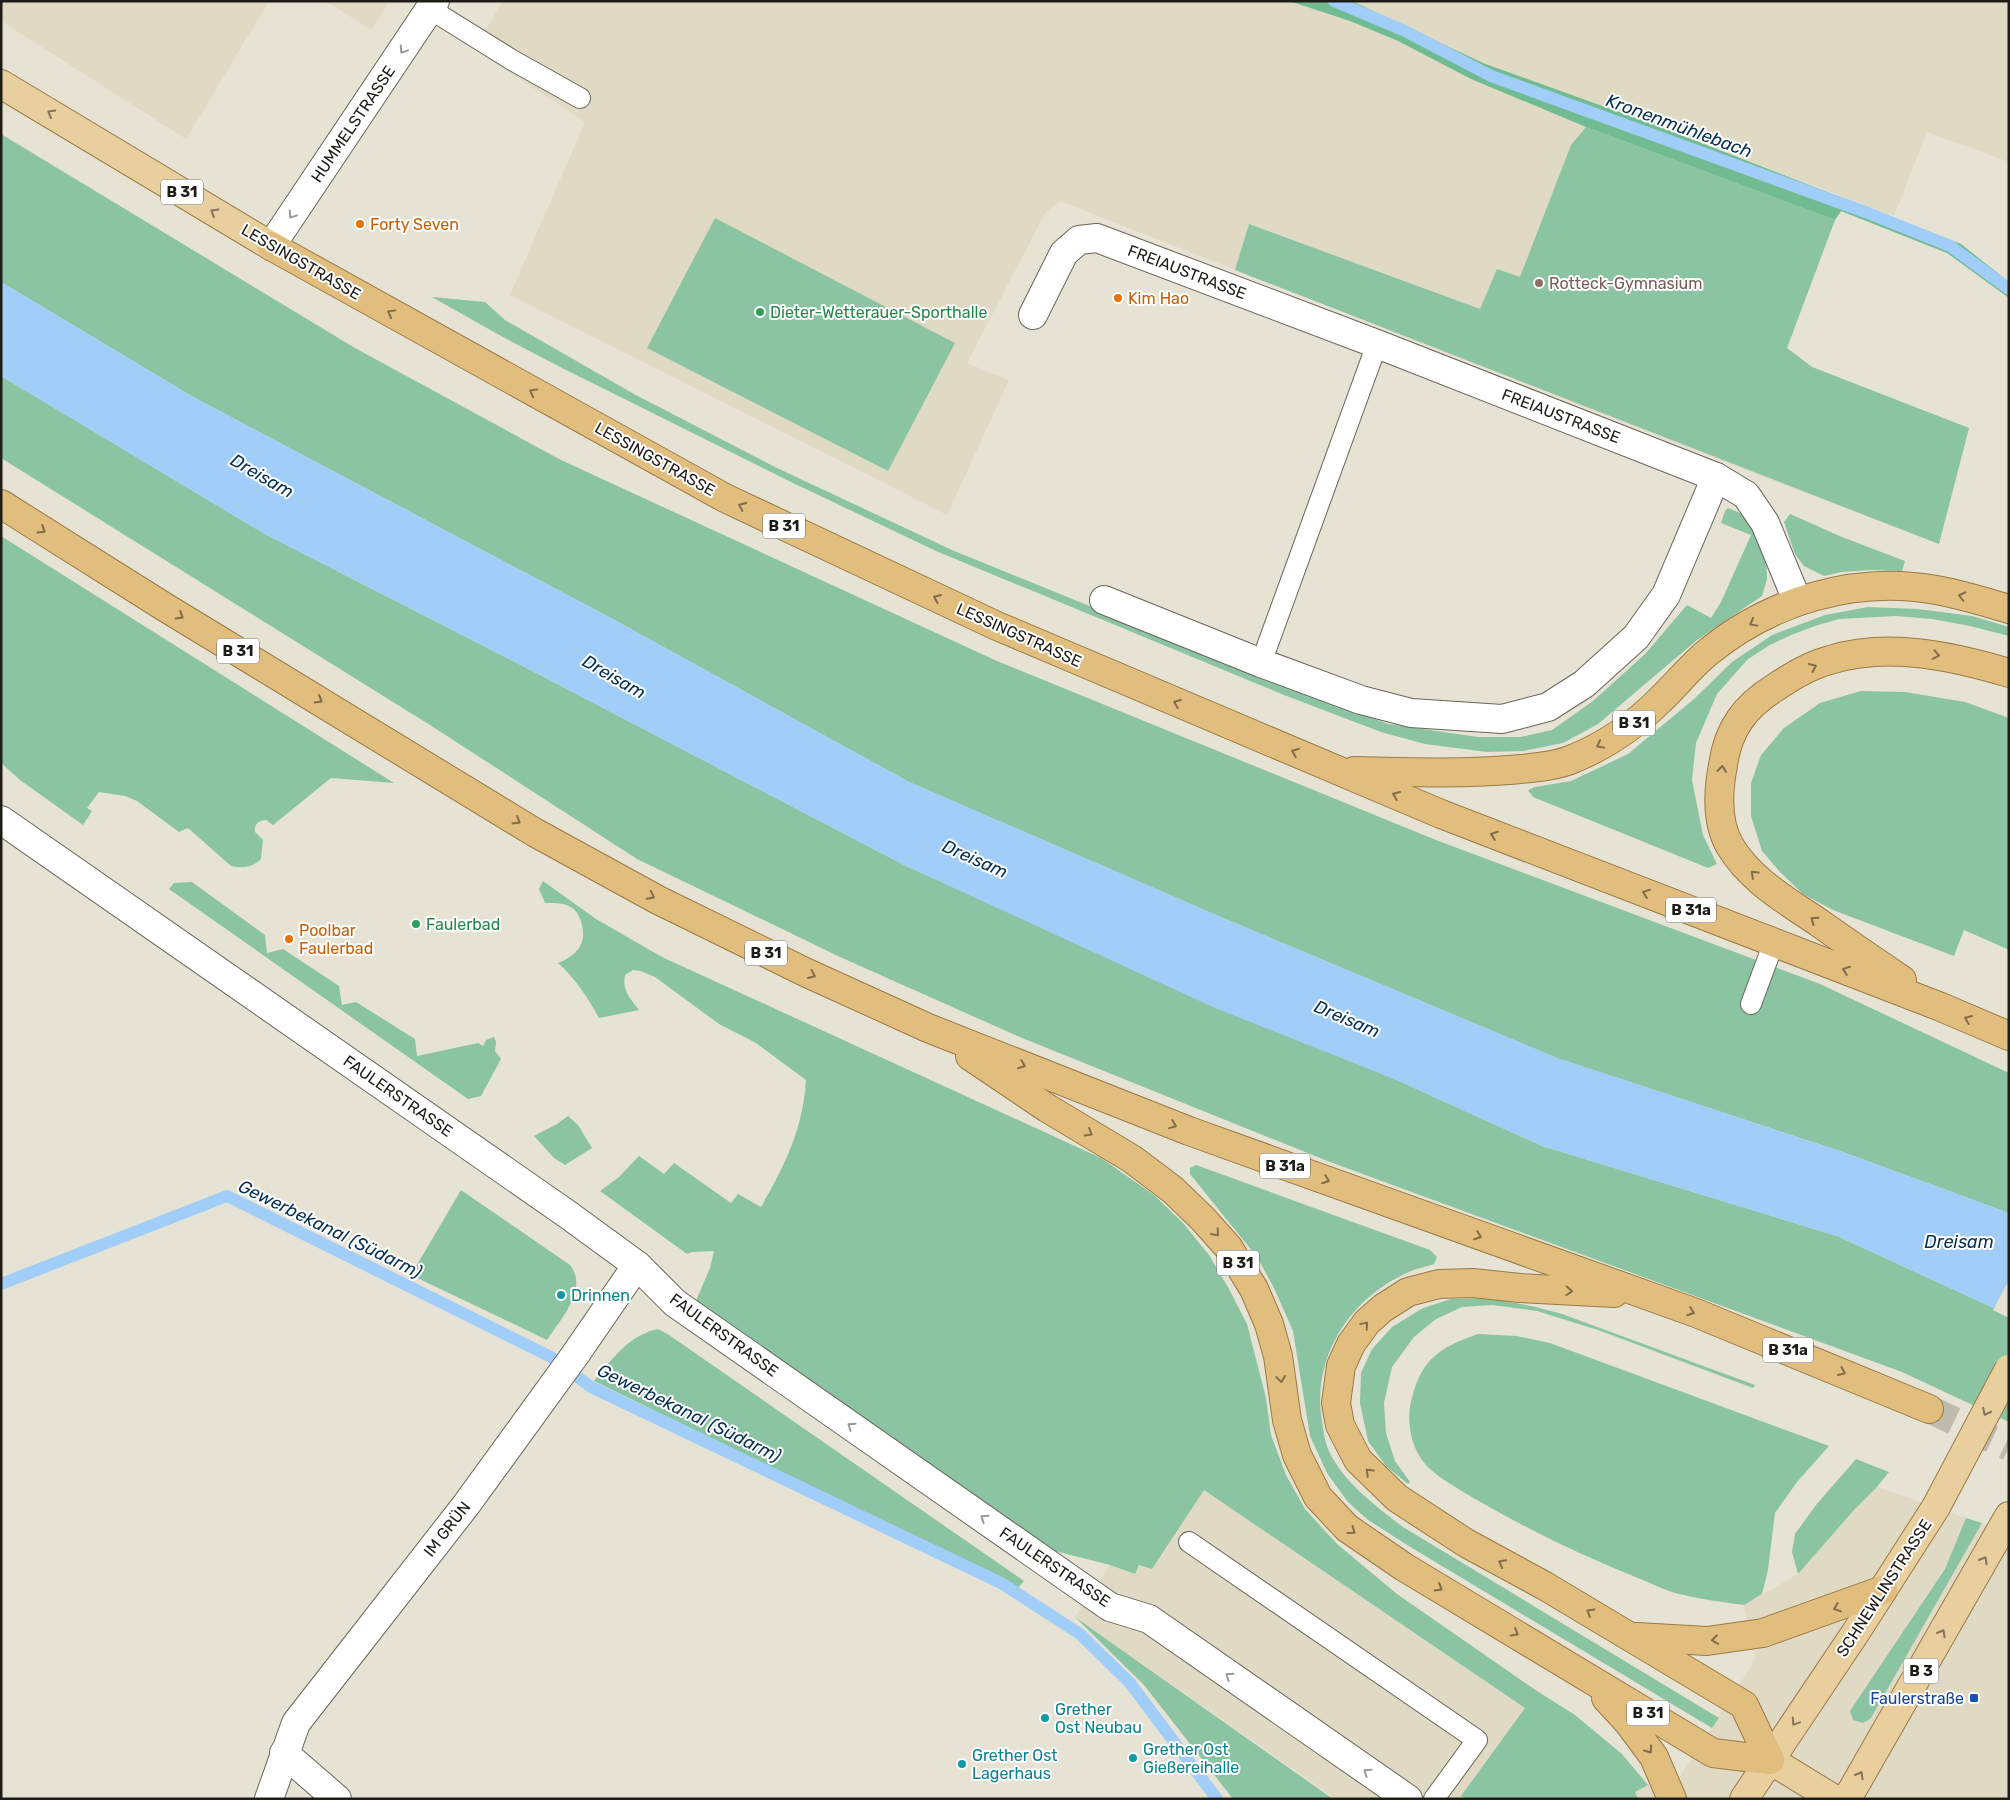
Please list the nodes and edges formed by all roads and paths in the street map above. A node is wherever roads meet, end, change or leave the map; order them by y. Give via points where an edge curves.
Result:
1 (433, 5) edge
2 (1, 84) edge
3 (580, 98) dead end
4 (271, 246) junction
5 (1034, 315) dead end
6 (1377, 344) junction
7 (1716, 477) junction
8 (1, 504) edge
9 (1104, 600) dead end
10 (1797, 600) junction
11 (2009, 609) edge
12 (1261, 663) junction
13 (2009, 673) edge
14 (1340, 771) junction
15 (1, 820) edge
16 (1774, 942) junction
17 (1751, 1004) dead end
18 (1941, 1007) junction
19 (928, 1028) junction
20 (2009, 1036) edge
21 (637, 1264) junction
22 (1645, 1295) junction
23 (2009, 1369) edge
24 (1929, 1409) tunnel mouth
25 (2005, 1523) edge
26 (1189, 1542) dead end
27 (1883, 1590) junction
28 (1632, 1637) junction
29 (1582, 1674) junction
30 (284, 1753) junction
31 (1770, 1760) junction
32 (268, 1799) edge
33 (337, 1799) edge
34 (1408, 1799) edge
35 (1434, 1799) edge
36 (1672, 1799) edge
37 (1744, 1799) edge
38 (1834, 1799) edge
39 (1846, 1799) edge

1 - 3 lane via 512,60
1 -> 4 street, HUMMELSTRASSE
4 -> 2 main road, LESSINGSTRASSE / B 31
14 -> 4 highway, LESSINGSTRASSE / B 31 via 996,626 725,498
5 - 6 street, FREIAUSTRASSE via 1064,253 1079,240 1097,238
6 - 7 street, FREIAUSTRASSE
6 - 12 lane
7 - 10 street, FREIAUSTRASSE via 1746,495 1765,523
7 - 12 street via 1666,595 1636,637 1584,684 1548,707 1502,719 1411,713 1361,700
8 -> 19 highway, B 31 via 583,860 789,964
9 - 12 street
11 -> 10 highway, B 31 via 1935,590 1892,586 1843,589
10 -> 14 highway, B 31 via 1750,623 1707,653 1658,703 1620,733 1575,758 1535,768 1484,772
18 -> 13 highway via 1751,873 1730,846 1720,818 1721,772 1726,745 1737,722 1752,705 1787,679 1829,660 1888,652 1928,654
16 -> 14 highway, B 31a via 1441,814
15 - 21 street, FAULERSTRASSE
16 - 17 lane
18 -> 16 highway, B 31a
20 -> 18 highway, B 31a
19 -> 22 highway, B 31a via 1189,1131
19 -> 29 highway, B 31 via 1047,1108 1132,1159 1173,1190 1228,1248 1254,1289 1269,1324 1297,1455 1318,1497 1347,1528 1404,1567
21 - 30 street, IM GRÜN via 466,1505 296,1723
34 -> 21 street, FAULERSTRASSE via 1149,1619 1110,1607 675,1303
22 -> 24 highway, B 31a
28 -> 22 highway via 1466,1544 1396,1498 1358,1460 1340,1425 1336,1403 1341,1366 1350,1344 1367,1322 1408,1292 1439,1284 1473,1283
23 -> 27 main road, SCHNEWLINSTRASSE, bridge via 1936,1507
39 -> 25 main road, B 3
26 - 35 lane via 1477,1740
27 -> 28 highway via 1763,1633 1707,1641
27 -> 31 main road, SCHNEWLINSTRASSE
28 - 31 highway via 1744,1705
29 - 31 highway, B 31 via 1713,1753
29 -> 36 highway via 1628,1722 1649,1750
30 - 32 street, IM GRÜN
30 - 33 street
31 - 37 main road, SCHNEWLINSTRASSE
31 - 38 main road

